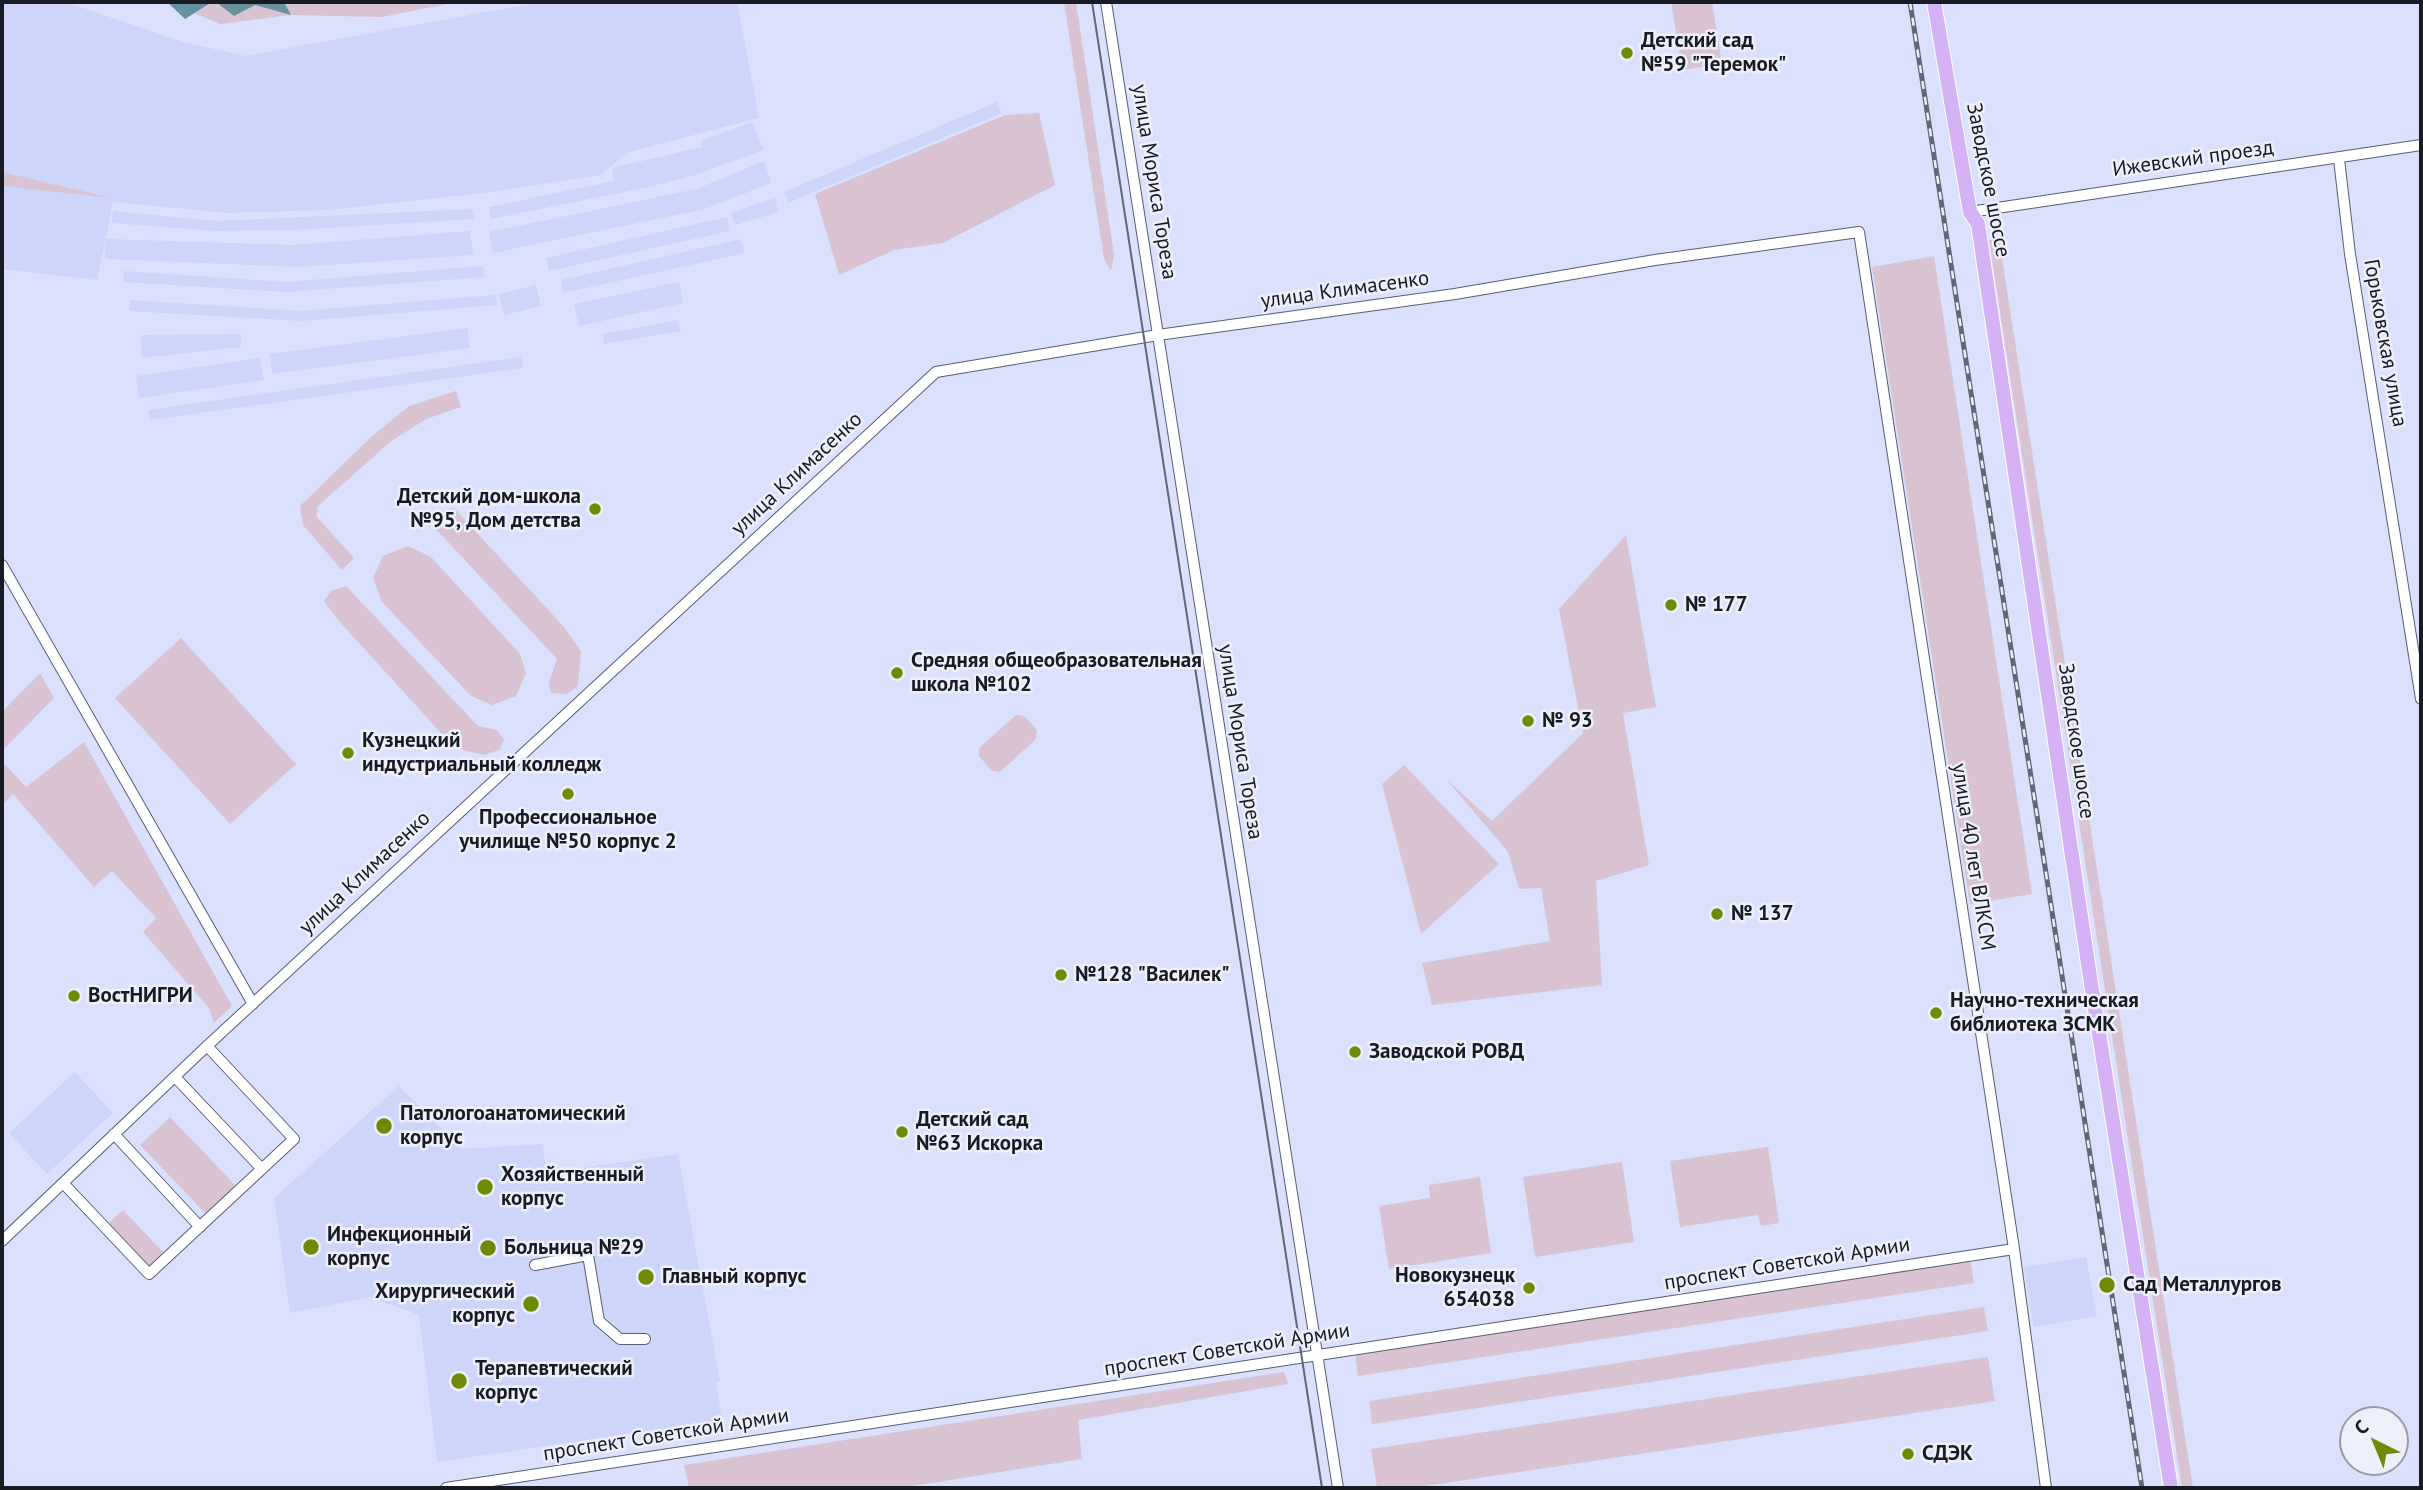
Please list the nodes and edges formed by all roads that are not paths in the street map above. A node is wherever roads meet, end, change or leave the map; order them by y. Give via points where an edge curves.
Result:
1 (1106, 2) edge
2 (1934, 2) edge
3 (2421, 145) edge
4 (2339, 159) junction
5 (1970, 212) junction
6 (1859, 232) joint
7 (1158, 335) junction
8 (2, 565) edge
9 (2421, 699) edge
10 (253, 1004) junction
11 (208, 1046) junction
12 (175, 1077) junction
13 (114, 1135) junction
14 (262, 1169) junction
15 (63, 1183) junction
16 (200, 1227) junction
17 (2, 1241) edge
18 (2014, 1250) junction
19 (535, 1265) dead end
20 (645, 1339) dead end
21 (1318, 1356) junction
22 (446, 1488) edge
23 (1338, 1488) edge
24 (2046, 1488) edge
25 (2171, 1488) edge

1 - 7 street, улица Мориса Тореза
2 - 5 main road, Заводское шоссе
3 - 4 street, Ижевский проезд
4 - 5 street, Ижевский проезд
4 - 9 street, Горьковская улица
5 - 25 main road, Заводское шоссе via 1978,224
6 - 7 street, улица Климасенко
6 - 18 street, улица 40 лет ВЛКСМ
7 - 10 street, улица Климасенко via 936,372
7 - 21 street, улица Мориса Тореза
8 - 10 street
10 - 11 street, улица Климасенко
11 - 12 street, улица Климасенко
11 - 14 street via 294,1139
12 - 13 street, улица Климасенко
12 - 14 street
13 - 15 street, улица Климасенко
13 - 16 street
14 - 16 street
15 - 16 street via 149,1275
15 - 17 street, улица Климасенко
18 - 21 street, проспект Советской Армии
18 - 24 street, улица 40 лет ВЛКСМ
19 - 20 street via 588,1255 598,1321 620,1339
21 - 22 street, проспект Советской Армии
21 - 23 street, улица Мориса Тореза

